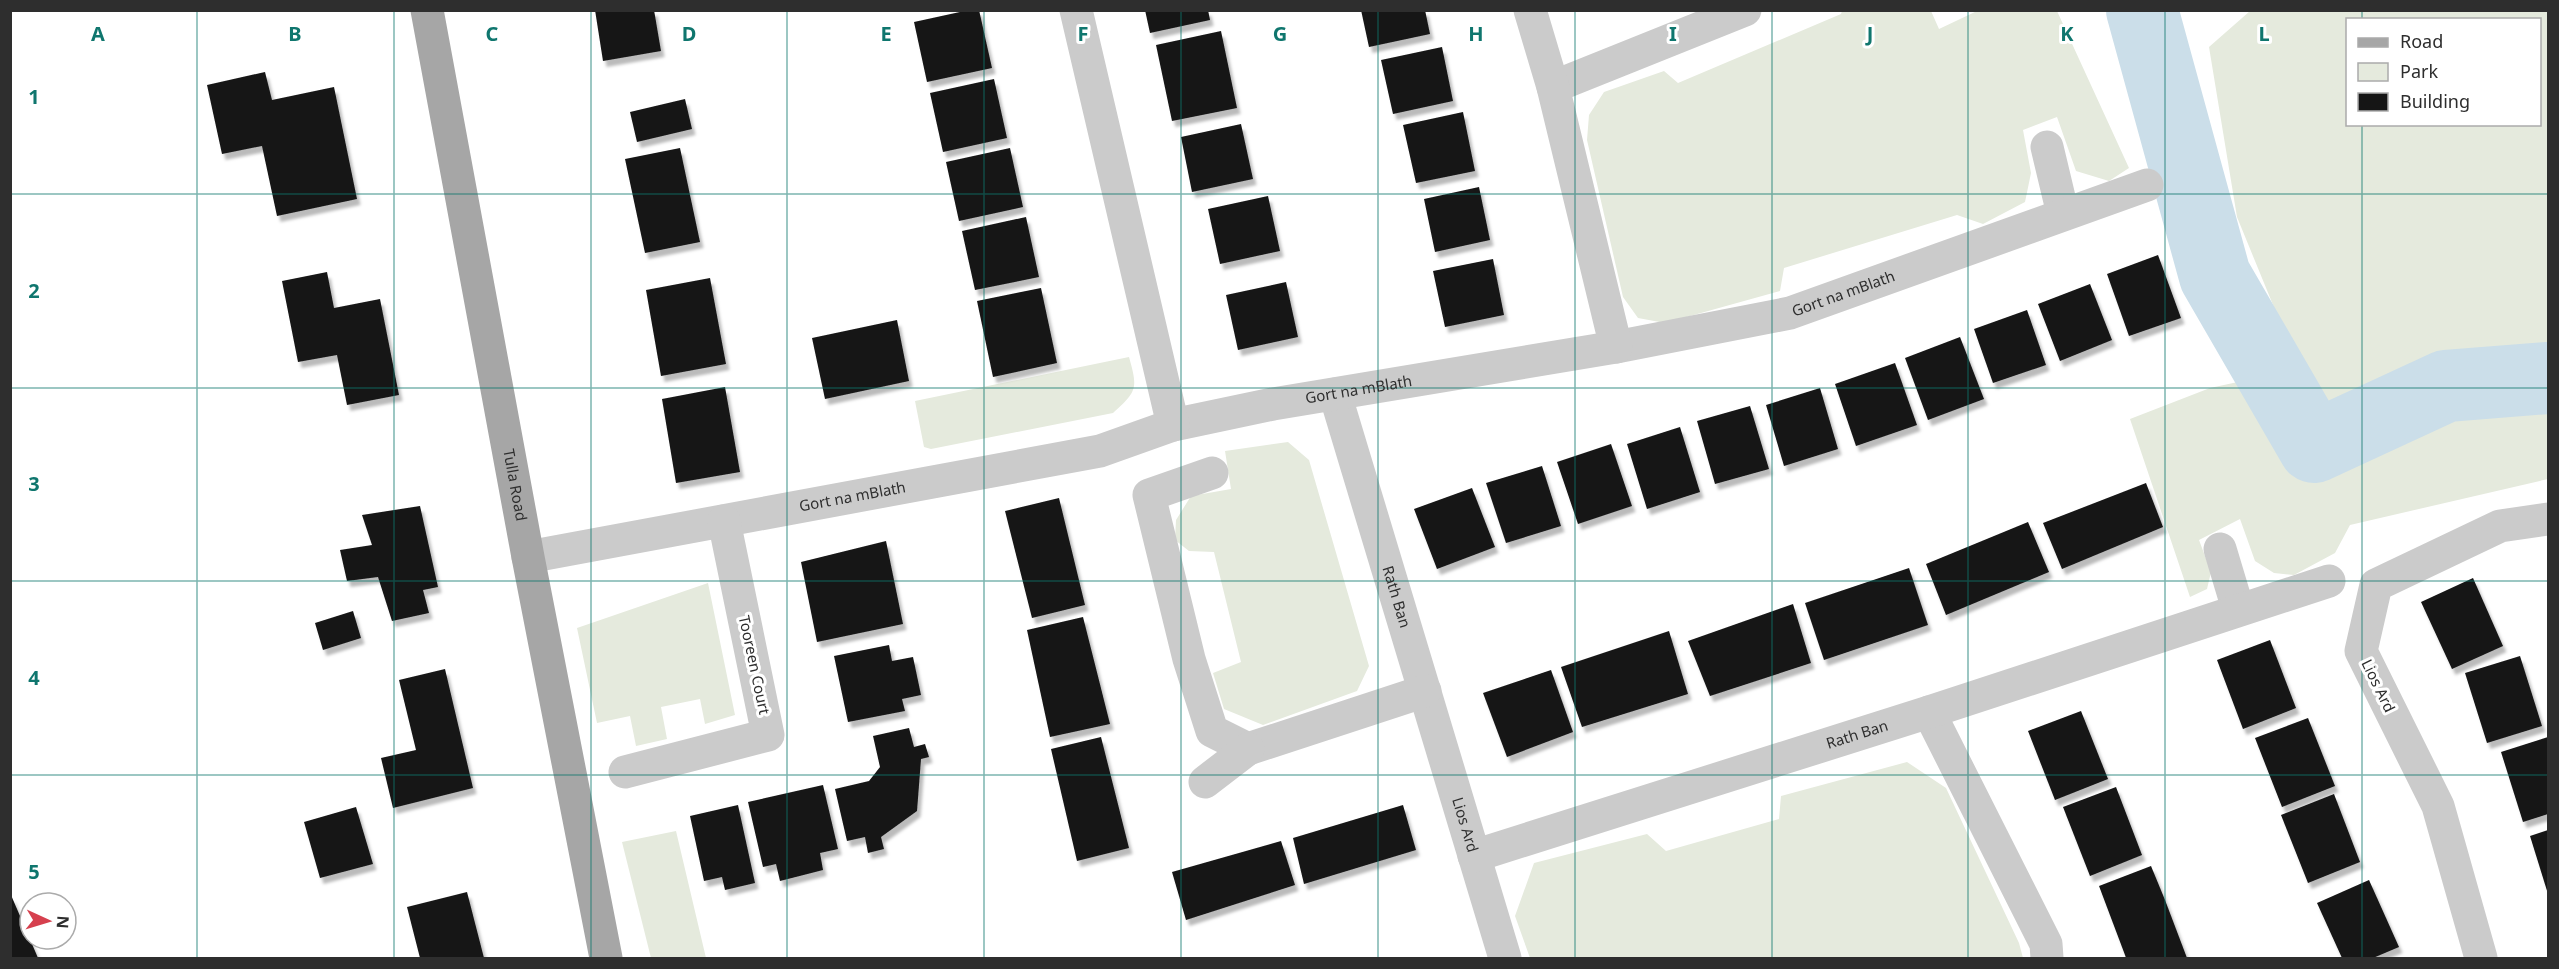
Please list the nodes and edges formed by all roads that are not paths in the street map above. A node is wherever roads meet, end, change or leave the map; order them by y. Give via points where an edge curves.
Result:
1 (427, 10) edge
2 (1076, 10) edge
3 (1530, 10) edge
4 (1745, 10) edge
5 (1553, 87) junction
6 (2047, 147) dead end
7 (2147, 185) dead end
8 (2063, 214) junction
9 (1616, 347) junction
10 (1335, 394) junction
11 (1173, 424) junction
12 (1212, 473) dead end
13 (2548, 519) edge
14 (724, 521) junction
15 (2220, 549) dead end
16 (528, 556) junction
17 (2330, 581) dead end
18 (2238, 609) junction
19 (1425, 691) junction
20 (1929, 712) junction
21 (1248, 749) junction
22 (625, 772) dead end
23 (1205, 782) dead end
24 (1474, 856) junction
25 (606, 958) edge
26 (1505, 958) edge
27 (2047, 958) edge
28 (2481, 958) edge

1 - 16 main road, Tulla Road
2 - 11 street
3 - 5 street
4 - 5 street
5 - 9 street
6 - 8 street
7 - 8 street, Gort na mBlath
8 - 9 street, Gort na mBlath via 1790,313
9 - 10 street, Gort na mBlath
10 - 11 street, Gort na mBlath
10 - 19 street, Rath Ban
11 - 14 street, Gort na mBlath via 1100,451
12 - 21 street via 1149,495 1189,659 1212,731
13 - 28 street, Lios Ard via 2500,526 2376,585 2361,651 2438,806
14 - 16 street, Gort na mBlath
14 - 22 street, Tooreen Court via 768,735
15 - 18 street
16 - 25 main road, Tulla Road
17 - 18 street, Rath Ban
18 - 20 street, Rath Ban
19 - 21 street
19 - 24 street, Lios Ard
20 - 24 street, Rath Ban
20 - 27 street via 2046,944
21 - 23 street
24 - 26 street, Lios Ard

